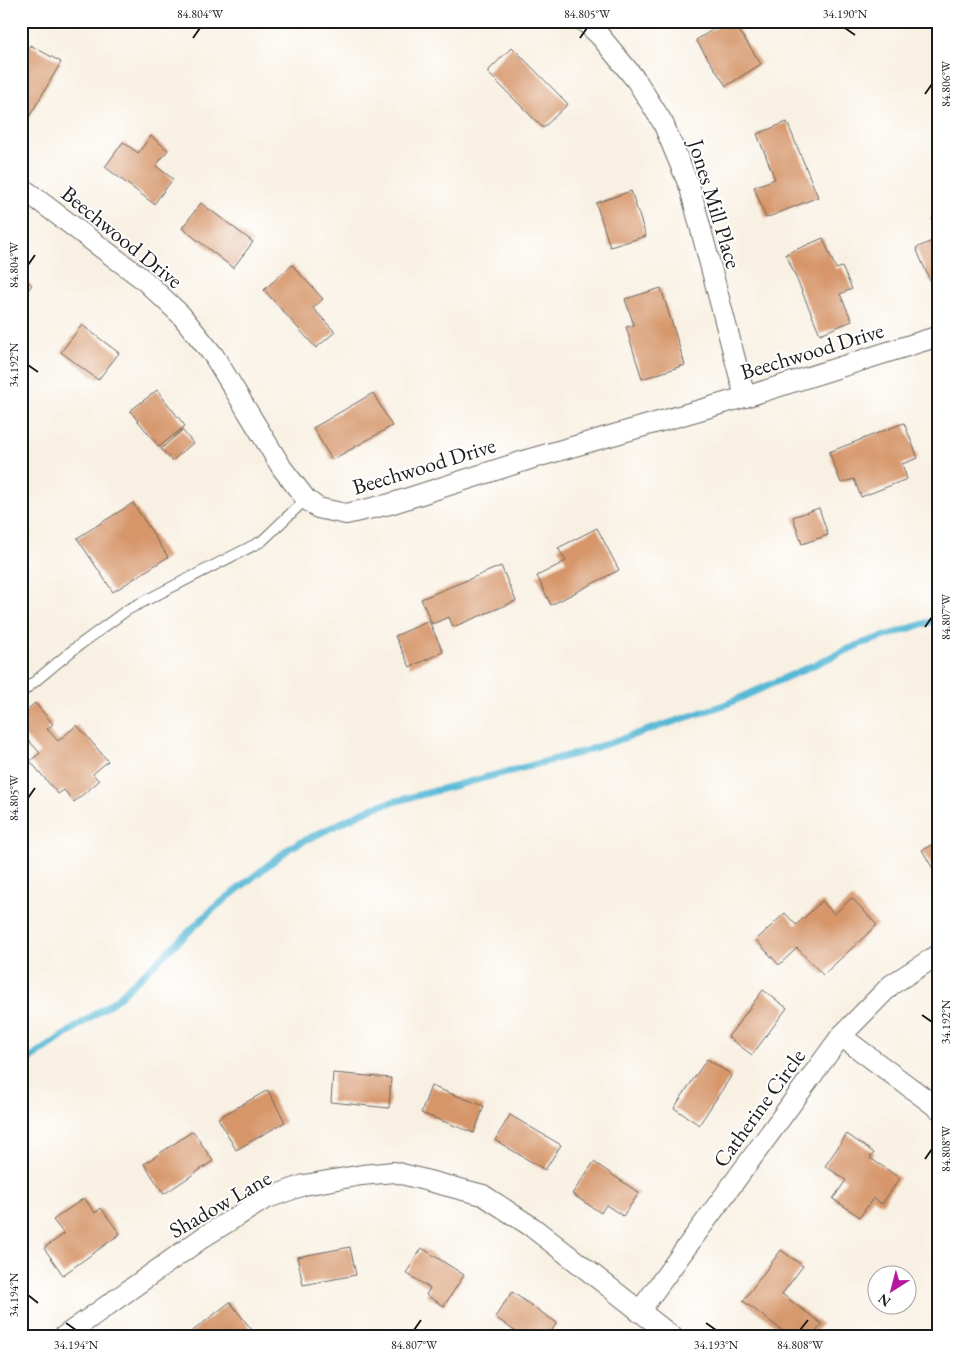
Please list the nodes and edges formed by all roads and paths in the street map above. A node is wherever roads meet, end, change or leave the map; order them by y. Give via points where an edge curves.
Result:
1 (584, 21) edge
2 (21, 186) edge
3 (939, 336) edge
4 (745, 397) junction
5 (306, 499) junction
6 (21, 694) edge
7 (939, 954) edge
8 (841, 1036) junction
9 (939, 1109) edge
10 (639, 1312) junction
11 (64, 1337) edge
12 (673, 1337) edge

1 - 4 street, Jones Mill Place via 636,80 663,123 690,188
2 - 5 street, Beechwood Drive via 144,280 181,315 214,356 282,468
3 - 4 street, Beechwood Drive
4 - 5 street, Beechwood Drive via 530,459 390,504 346,514 318,508
5 - 6 lane via 262,541 127,610
7 - 8 street, Catherine Circle via 891,984
8 - 9 street
8 - 10 street, Catherine Circle
10 - 11 street, Shadow Lane via 532,1227 483,1195 394,1172 304,1185 266,1199 205,1236
10 - 12 street, Shadow Lane

